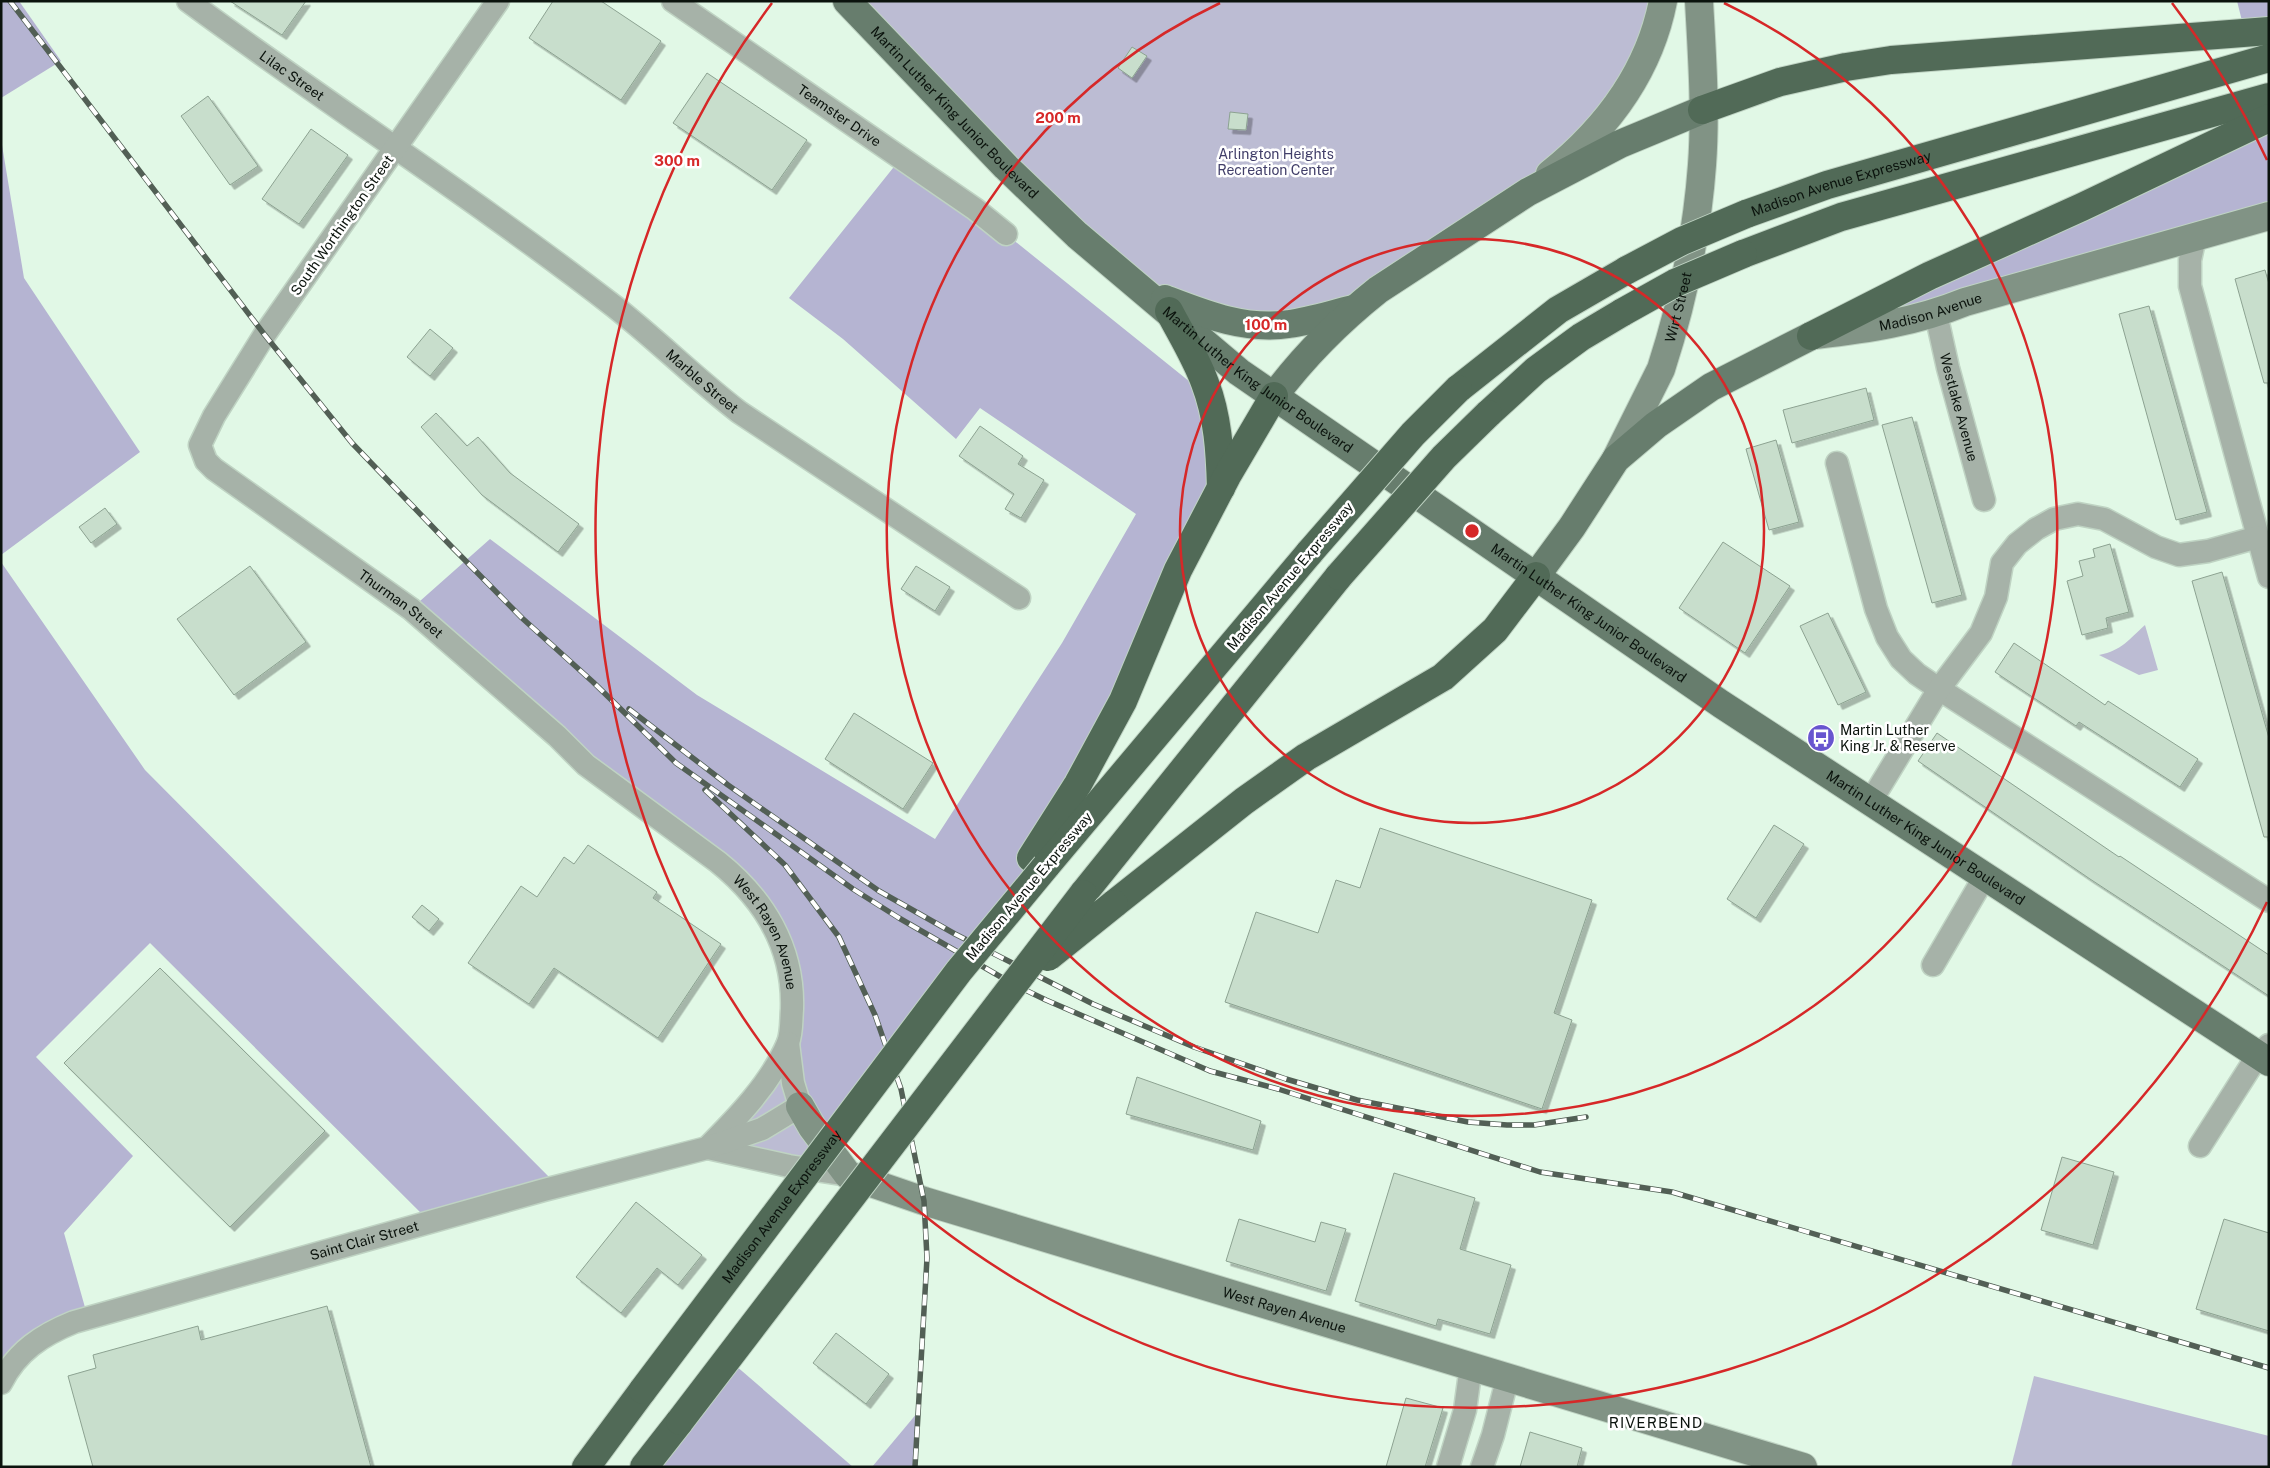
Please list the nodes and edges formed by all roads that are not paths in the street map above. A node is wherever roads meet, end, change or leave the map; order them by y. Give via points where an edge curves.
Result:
1 (188, 1) edge
2 (498, 1) edge
3 (673, 1) edge
4 (847, 1) edge
5 (1663, 1) edge
6 (1699, 1) edge
7 (2269, 31) edge
8 (2269, 58) edge
9 (2269, 97) edge
10 (1702, 110) junction
11 (2269, 118) edge
12 (397, 148) junction
13 (1528, 192) junction
14 (2269, 216) edge
15 (1006, 234) dead end
16 (2195, 237) junction
17 (1147, 292) junction
18 (1355, 308) junction
19 (1169, 311) junction
20 (1936, 314) junction
21 (1811, 336) junction
22 (1274, 396) junction
23 (203, 456) joint
24 (1616, 459) junction
25 (1837, 463) dead end
26 (1220, 488) junction
27 (1984, 500) dead end
28 (2258, 537) junction
29 (1536, 576) junction
30 (2269, 577) edge
31 (1019, 598) dead end
32 (1939, 689) junction
33 (586, 765) joint
34 (1871, 801) junction
35 (1038, 862) junction
36 (1985, 876) junction
37 (2269, 902) edge
38 (1933, 964) dead end
39 (1013, 984) junction
40 (788, 1043) junction
41 (2265, 1054) edge
42 (800, 1106) junction
43 (2200, 1146) dead end
44 (707, 1148) junction
45 (848, 1175) junction
46 (1471, 1366) junction
47 (1508, 1376) junction
48 (1, 1383) edge
49 (586, 1467) edge
50 (644, 1467) edge
51 (1448, 1467) edge
52 (1482, 1467) edge
53 (1803, 1467) edge

1 - 12 street, Lilac Street
2 - 12 street, South Worthington Street
3 - 15 street, Teamster Drive via 975,209
4 - 17 main road, Martin Luther King Junior Boulevard via 1006,167 1077,235
5 - 13 street via 1645,57 1626,94 1594,135
6 - 10 street, Wirt Street
7 - 10 highway via 1891,60 1780,82
8 - 35 highway, Madison Avenue Expressway, bridge via 1827,186 1746,214 1682,241 1558,310 1458,389 1413,434
9 - 39 highway, bridge via 1841,217 1675,284 1581,337 1536,370 1444,457 1339,576
10 - 13 main road via 1620,144
10 - 24 street, Wirt Street via 1702,163 1687,269 1661,369
11 - 21 highway via 1929,276
12 - 23 street, South Worthington Street via 265,334 205,431 200,445
12 - 31 street, Marble Street via 616,308 739,412
13 - 18 main road
14 - 16 street, Madison Avenue
16 - 20 street, Madison Avenue via 1965,302
16 - 28 street via 2190,260 2190,286
17 - 18 main road via 1204,314 1258,325 1288,324
17 - 19 main road, Martin Luther King Junior Boulevard
18 - 22 main road via 1300,362
19 - 22 main road, Martin Luther King Junior Boulevard via 1239,372
19 - 26 highway via 1210,398 1219,437
20 - 21 street, Madison Avenue via 1870,329
20 - 27 street, Westlake Avenue
21 - 24 main road, Madison Avenue via 1710,387 1656,425
22 - 26 highway
22 - 29 main road, Martin Luther King Junior Boulevard
23 - 33 street, Thurman Street via 214,469 411,609
24 - 29 main road, Wirt Street
25 - 32 street via 1876,609 1887,637 1901,659
26 - 35 highway via 1178,570 1123,701
28 - 30 street
28 - 32 street via 2208,551 2179,555 2156,547 2104,519 2078,514 2054,519 2017,544 2002,563 1996,597 1981,633
29 - 34 main road, Martin Luther King Junior Boulevard via 1721,704
29 - 39 highway, bridge via 1495,630 1443,677 1306,758 1244,801
32 - 34 street
32 - 37 street
33 - 40 street, West Rayen Avenue via 718,862 759,902 774,926 789,969 792,994
34 - 36 main road, Martin Luther King Junior Boulevard
35 - 49 highway, Madison Avenue Expressway, bridge
36 - 38 street
36 - 41 main road, Martin Luther King Junior Boulevard
39 - 50 highway, bridge
40 - 42 street
40 - 44 street, West Rayen Avenue via 747,1108
41 - 43 street
42 - 44 street, Saint Clair Street via 762,1129
42 - 45 street
44 - 45 street, Saint Clair Street
44 - 48 street, Saint Clair Street via 478,1208 74,1322 49,1332 28,1348 7,1371
45 - 46 street, West Rayen Avenue via 924,1201
46 - 47 street, West Rayen Avenue
46 - 51 street via 1465,1410
47 - 52 street
47 - 53 street, West Rayen Avenue

